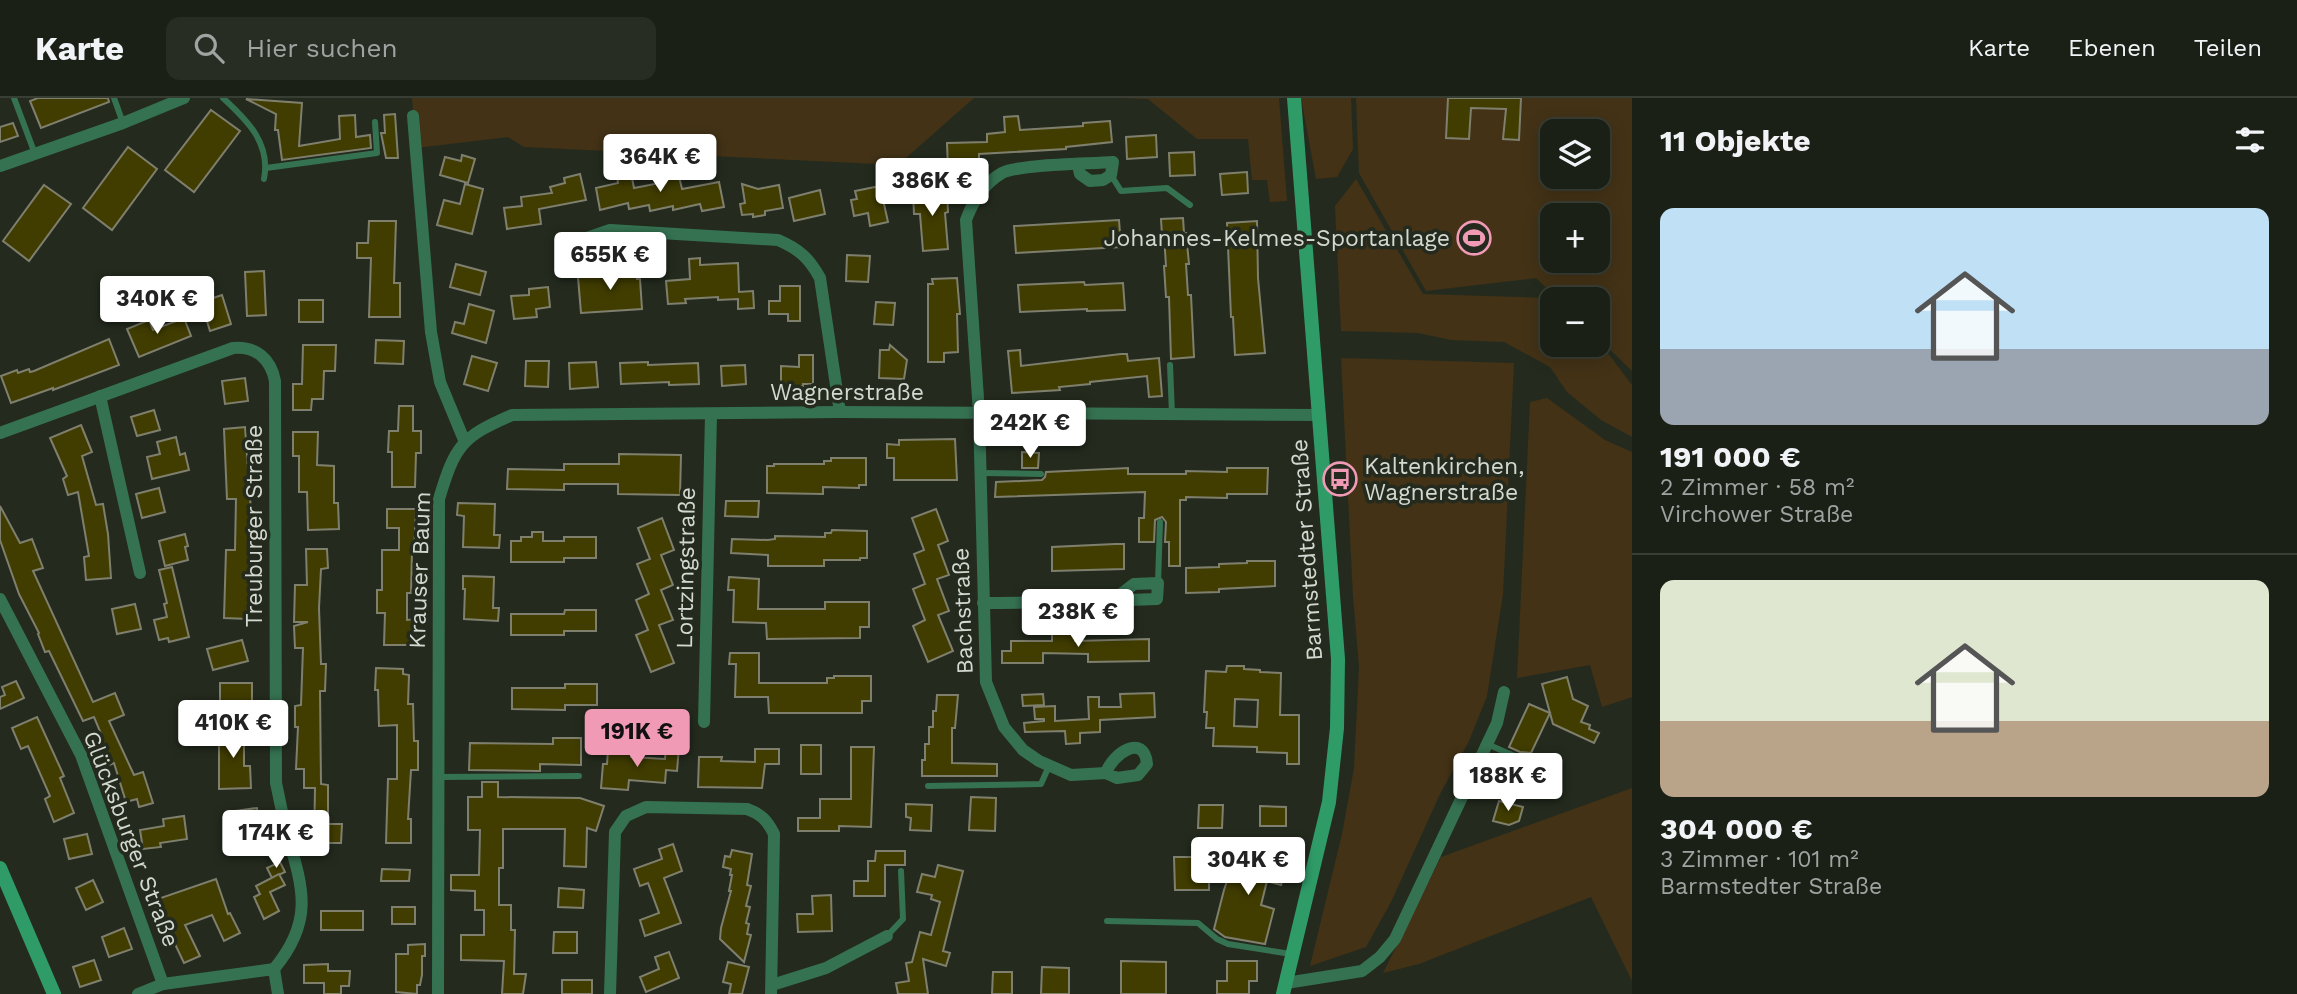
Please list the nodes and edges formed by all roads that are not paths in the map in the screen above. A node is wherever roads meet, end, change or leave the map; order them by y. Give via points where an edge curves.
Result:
1 (14, 98) edge
2 (114, 98) edge
3 (184, 98) edge
4 (223, 98) edge
5 (1294, 98) edge
6 (413, 116) dead end
7 (375, 122) dead end
8 (123, 123) junction
9 (35, 154) junction
10 (0, 166) edge
11 (266, 168) junction
12 (1111, 175) joint
13 (264, 179) dead end
14 (1191, 205) dead end
15 (578, 241) dead end
16 (1170, 365) dead end
17 (100, 396) junction
18 (840, 412) junction
19 (979, 413) junction
20 (1172, 414) junction
21 (711, 415) junction
22 (1320, 415) junction
23 (0, 433) edge
24 (464, 440) junction
25 (979, 473) junction
26 (1041, 474) dead end
27 (1160, 522) dead end
28 (139, 573) dead end
29 (1158, 583) joint
30 (0, 600) edge
31 (983, 603) junction
32 (1504, 692) dead end
33 (704, 722) dead end
34 (1487, 744) junction
35 (1552, 759) dead end
36 (1049, 766) junction
37 (1106, 773) dead end
38 (579, 776) dead end
39 (437, 777) junction
40 (928, 786) dead end
41 (0, 867) edge
42 (901, 871) dead end
43 (1107, 921) dead end
44 (887, 936) joint
45 (1293, 954) junction
46 (274, 969) junction
47 (163, 984) junction
48 (1285, 988) edge
49 (771, 990) edge
50 (54, 994) edge
51 (138, 994) edge
52 (278, 994) edge
53 (438, 994) edge
54 (610, 994) edge

1 - 9 lane
2 - 8 lane
3 - 8 street
4 - 11 lane via 249,122
5 - 22 main road, Barmstedter Straße
6 - 24 street via 431,332 440,383
7 - 11 lane via 377,153
8 - 9 street
9 - 10 street
11 - 13 lane
12 - 14 lane via 1121,191 1167,188
12 - 19 street, Bachstraße via 1113,162 1004,172 972,202 966,220
15 - 18 street via 610,230 778,240 798,248 820,278
16 - 20 lane
17 - 23 street, Treuburger Straße
17 - 28 street
17 - 46 street, Treuburger Straße via 233,348 255,351 267,360 274,374 276,783 303,895 295,937
18 - 19 street, Wagnerstraße
18 - 21 street, Wagnerstraße
19 - 20 street, Wagnerstraße
19 - 25 street, Bachstraße
20 - 22 street, Wagnerstraße
21 - 24 street, Wagnerstraße via 512,415
21 - 33 street, Lortzingstraße
22 - 45 main road, Barmstedter Straße via 1337,631 1337,728 1329,803
24 - 39 street, Krauser Baum via 439,499
25 - 26 lane
25 - 31 street, Bachstraße
27 - 29 lane
29 - 31 street via 1157,599
30 - 47 street, Glücksburger Straße via 81,755
31 - 36 street, Bachstraße via 986,682 1004,727 1023,750
32 - 34 street
34 - 35 lane via 1519,758
34 - 48 street via 1395,939 1362,971
36 - 37 street, Bachstraße via 1071,775
36 - 40 lane via 1041,784
38 - 39 lane
39 - 53 street, Krauser Baum
41 - 50 main road
42 - 44 lane via 903,919
43 - 45 lane via 1198,923 1228,944
44 - 49 street
45 - 48 main road, Barmstedter Straße
46 - 47 street
46 - 52 street
47 - 51 street
49 - 54 street via 774,834 768,822 747,808 646,807 626,816 615,832

